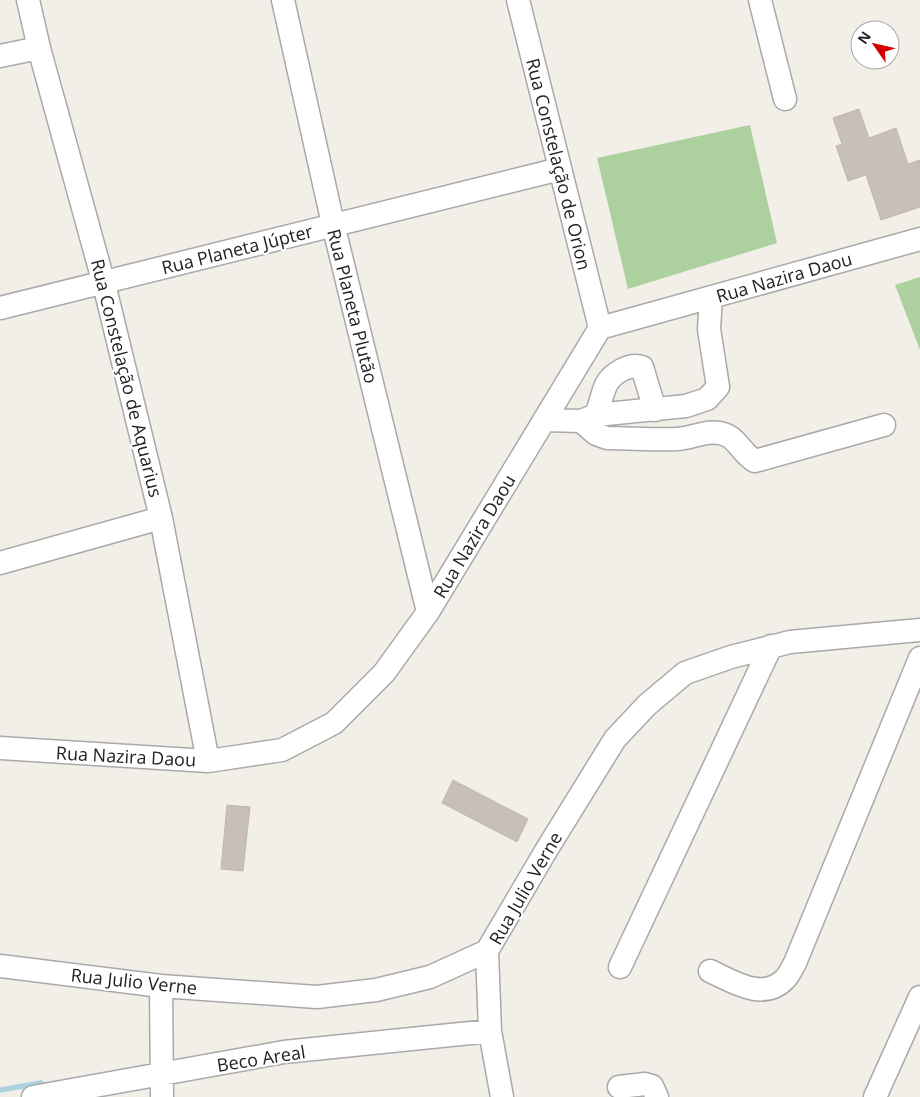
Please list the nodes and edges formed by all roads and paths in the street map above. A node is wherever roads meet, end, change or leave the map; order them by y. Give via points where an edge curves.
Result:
1 (28, 0) edge
2 (283, 0) edge
3 (518, 0) edge
4 (760, 0) edge
5 (39, 48) junction
6 (0, 56) edge
7 (785, 99) dead end
8 (560, 169) junction
9 (333, 224) junction
10 (920, 239) edge
11 (104, 284) junction
12 (711, 297) junction
13 (0, 308) edge
14 (600, 328) junction
15 (655, 410) junction
16 (588, 418) junction
17 (544, 420) junction
18 (884, 424) dead end
19 (161, 518) junction
20 (0, 564) edge
21 (428, 612) junction
22 (920, 630) edge
23 (771, 646) junction
24 (920, 658) edge
25 (0, 748) edge
26 (208, 761) junction
27 (487, 951) junction
28 (0, 966) edge
29 (620, 967) dead end
30 (710, 971) dead end
31 (161, 986) junction
32 (920, 997) edge
33 (490, 1031) junction
34 (162, 1086) edge
35 (619, 1086) dead end
36 (45, 1096) edge
37 (502, 1097) edge
38 (657, 1097) edge
39 (875, 1097) edge

1 - 5 street, Rua Constelação de Aquarius
2 - 9 street, Rua Planeta Plutão
3 - 8 street, Rua Constelação de Orion
4 - 7 street
5 - 6 street
5 - 11 street, Rua Constelação de Aquarius
8 - 9 street, Rua Planeta Júpter
8 - 14 street, Rua Constelação de Orion
9 - 11 street, Rua Planeta Júpter
9 - 21 street, Rua Planeta Plutão
10 - 12 street, Rua Nazira Daou
11 - 13 street, Rua Planeta Júpter
11 - 19 street, Rua Constelação de Aquarius
12 - 14 street, Rua Nazira Daou
12 - 15 street via 709,329 718,387 698,404
14 - 17 street, Rua Nazira Daou
15 - 16 street
15 - 16 street via 642,367 631,366 622,369 606,384
16 - 17 street
16 - 18 street via 596,434 607,438 678,439 716,433 730,436 755,461
17 - 21 street, Rua Nazira Daou
19 - 20 street
19 - 26 street, Rua Constelação de Aquarius
21 - 26 street, Rua Nazira Daou via 384,672 334,723 282,750
22 - 23 street, Rua Julio Verne
23 - 27 street, Rua Julio Verne via 685,673 647,704 615,740
23 - 29 street
24 - 30 street via 795,963 785,980 772,988 758,991
25 - 26 street, Rua Nazira Daou
27 - 31 street, Rua Julio Verne via 430,977 376,990 317,996
27 - 33 street
28 - 31 street, Rua Julio Verne
31 - 34 street
32 - 39 street
33 - 34 street, Beco Areal via 284,1052
33 - 37 street
34 - 36 street, Beco Areal
35 - 38 street via 652,1086

